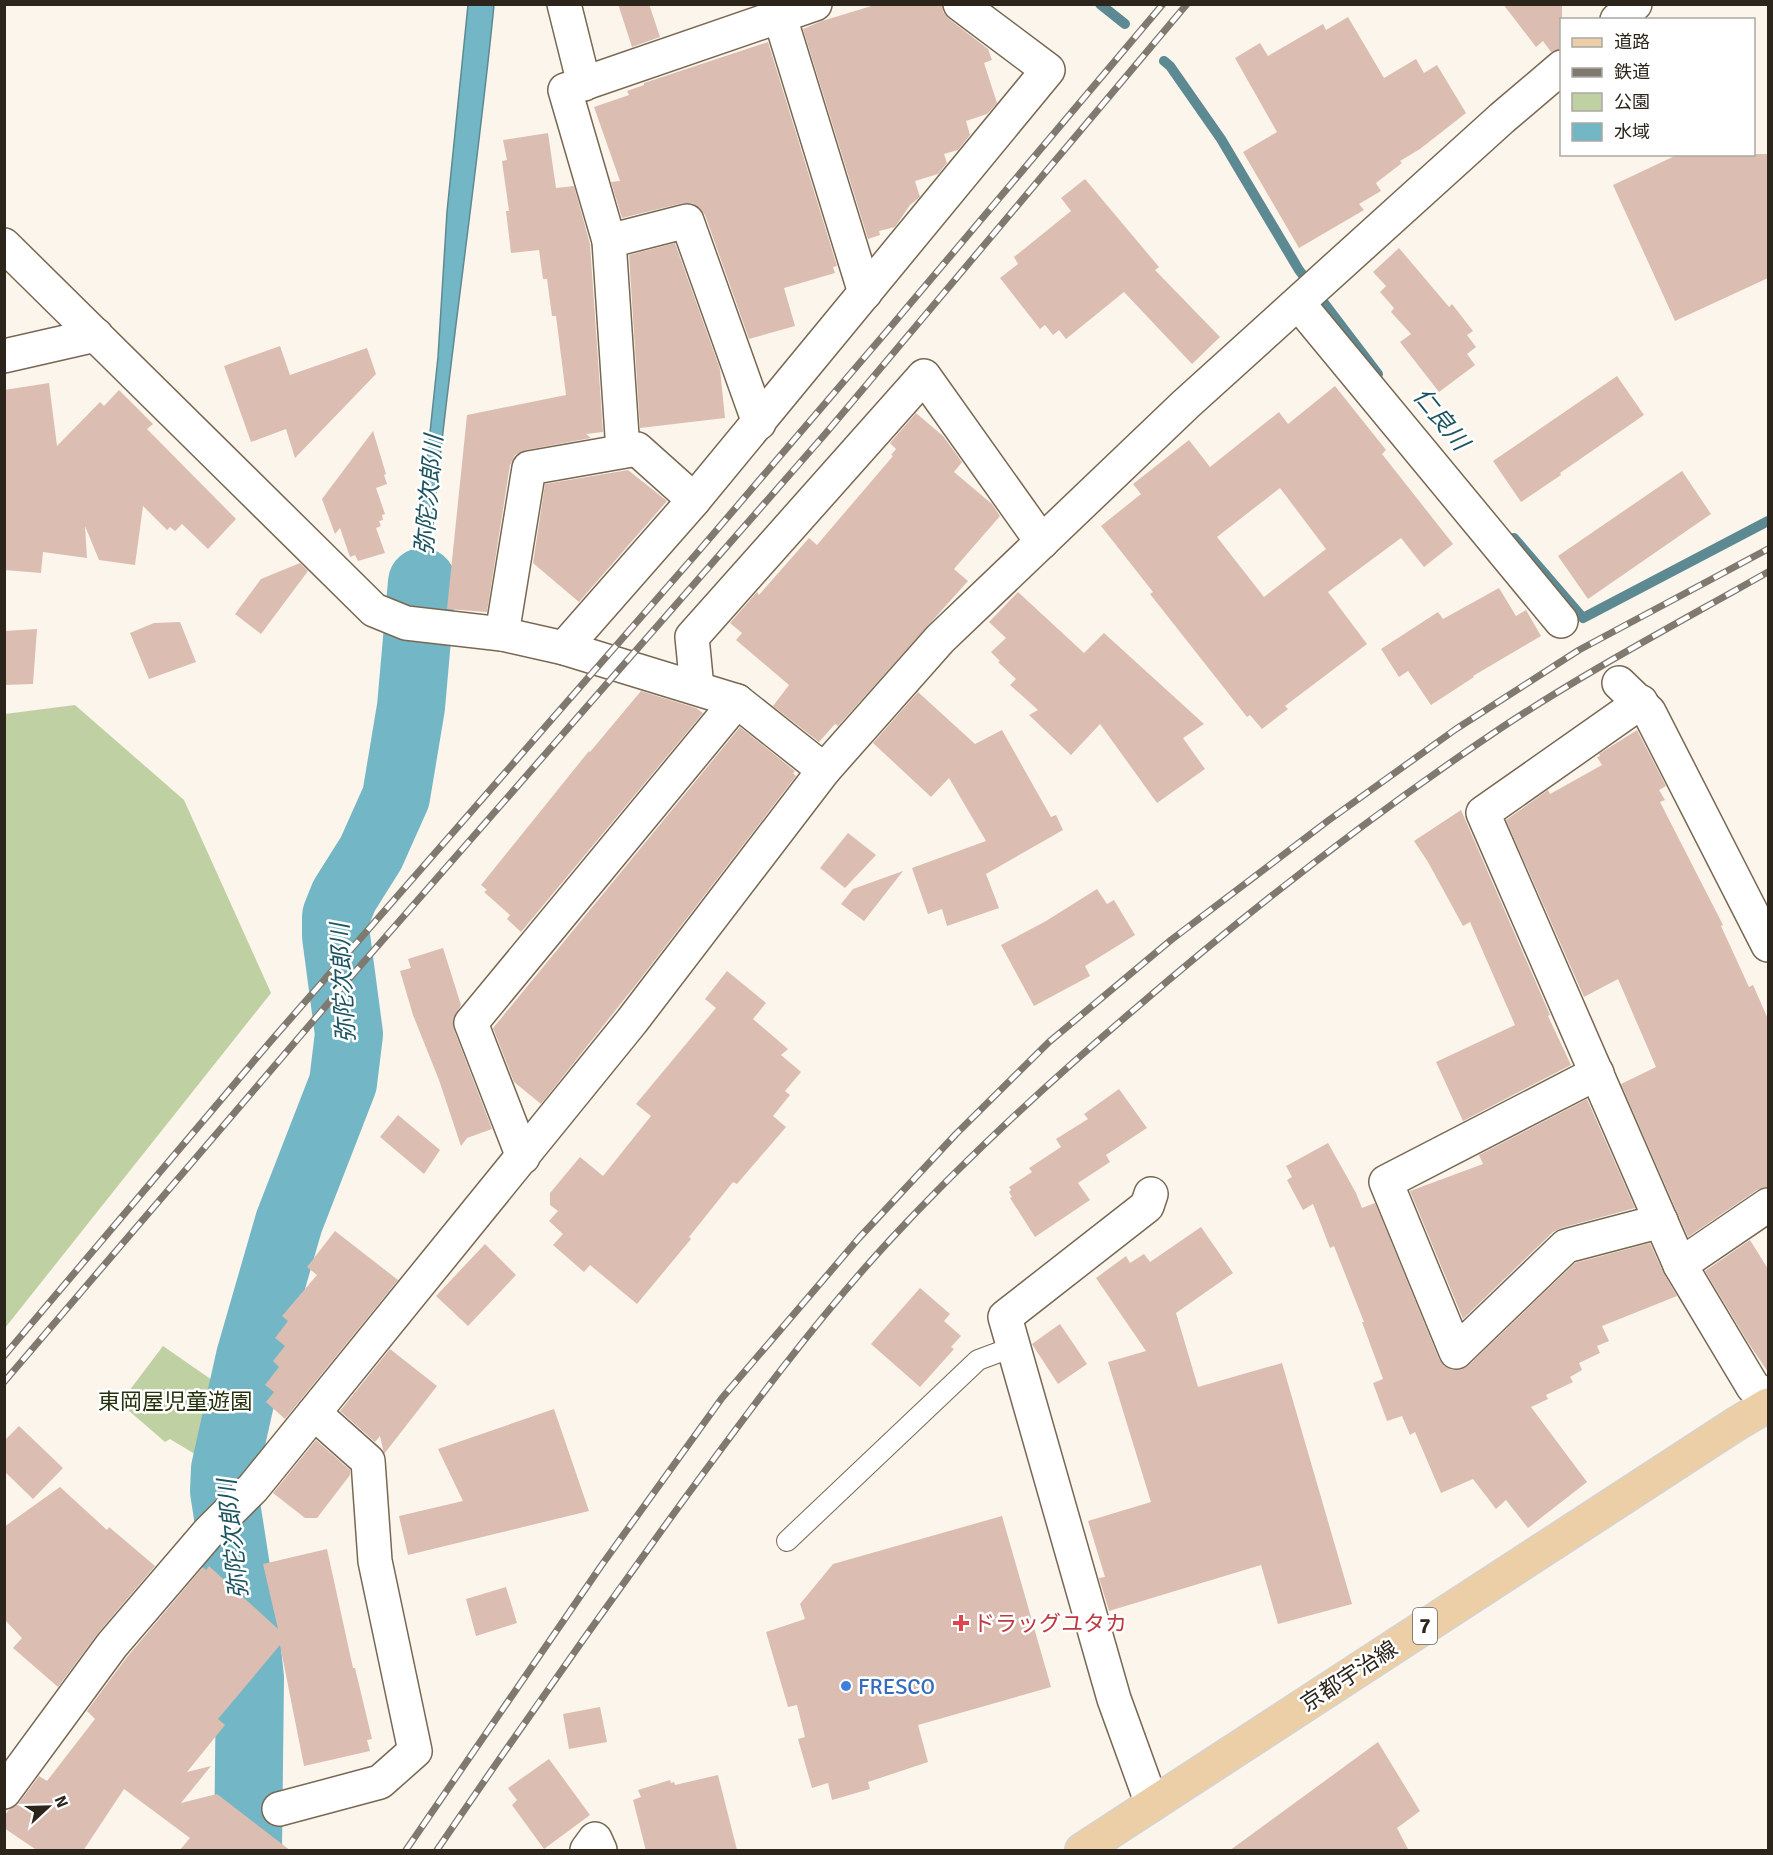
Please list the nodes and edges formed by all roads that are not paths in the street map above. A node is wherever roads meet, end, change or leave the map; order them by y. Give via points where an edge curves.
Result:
1 (564, 4) edge
2 (815, 4) edge
3 (960, 4) edge
4 (1635, 4) edge
5 (780, 16) junction
6 (1619, 18) edge
7 (1560, 70) edge
8 (584, 84) junction
9 (609, 241) junction
10 (4, 244) edge
11 (865, 293) junction
12 (1299, 302) junction
13 (96, 335) junction
14 (4, 356) edge
15 (759, 423) junction
16 (623, 451) junction
17 (694, 500) junction
18 (1042, 542) junction
19 (1560, 621) dead end
20 (502, 634) junction
21 (564, 648) junction
22 (697, 688) junction
23 (737, 701) junction
24 (824, 770) junction
25 (1768, 945) edge
26 (1597, 1073) junction
27 (523, 1157) junction
28 (1150, 1194) dead end
29 (1768, 1205) edge
30 (1661, 1221) junction
31 (1680, 1265) junction
32 (1012, 1347) junction
33 (1768, 1397) edge
34 (1768, 1405) edge
35 (314, 1413) junction
36 (786, 1541) dead end
37 (9, 1770) edge
38 (1152, 1804) junction
39 (279, 1809) dead end
40 (587, 1851) edge
41 (600, 1851) edge
42 (1082, 1851) edge

1 - 8 street
2 - 5 street
3 - 11 street via 1048,70
4 - 6 street
5 - 8 street
5 - 11 street
7 - 12 street
8 - 9 street via 566,90
9 - 15 street via 687,221
9 - 16 street
10 - 13 street
11 - 15 street
12 - 18 street
12 - 19 street
13 - 14 street
13 - 20 street via 374,610 421,625
15 - 17 street
16 - 17 street via 637,449
16 - 20 street via 529,468
17 - 21 street
18 - 22 street via 924,376 692,638
18 - 24 street via 940,639
20 - 21 street
21 - 22 street
22 - 23 street
23 - 24 street
23 - 27 street via 471,1023
24 - 27 street
25 - 26 street via 1649,712 1630,693 1483,813
26 - 30 street
26 - 30 street via 1386,1182 1456,1352 1566,1246
27 - 35 street
28 - 32 street via 1147,1206 1005,1317
29 - 31 street
30 - 31 street
31 - 33 street via 1753,1388
32 - 36 lane via 978,1360
32 - 38 street via 1114,1699
34 - 38 main road, 京都宇治線 / 7
35 - 37 street
35 - 39 street via 368,1461 375,1561 415,1751 380,1782
38 - 42 main road, 京都宇治線 / 7
40 - 41 street via 595,1839

